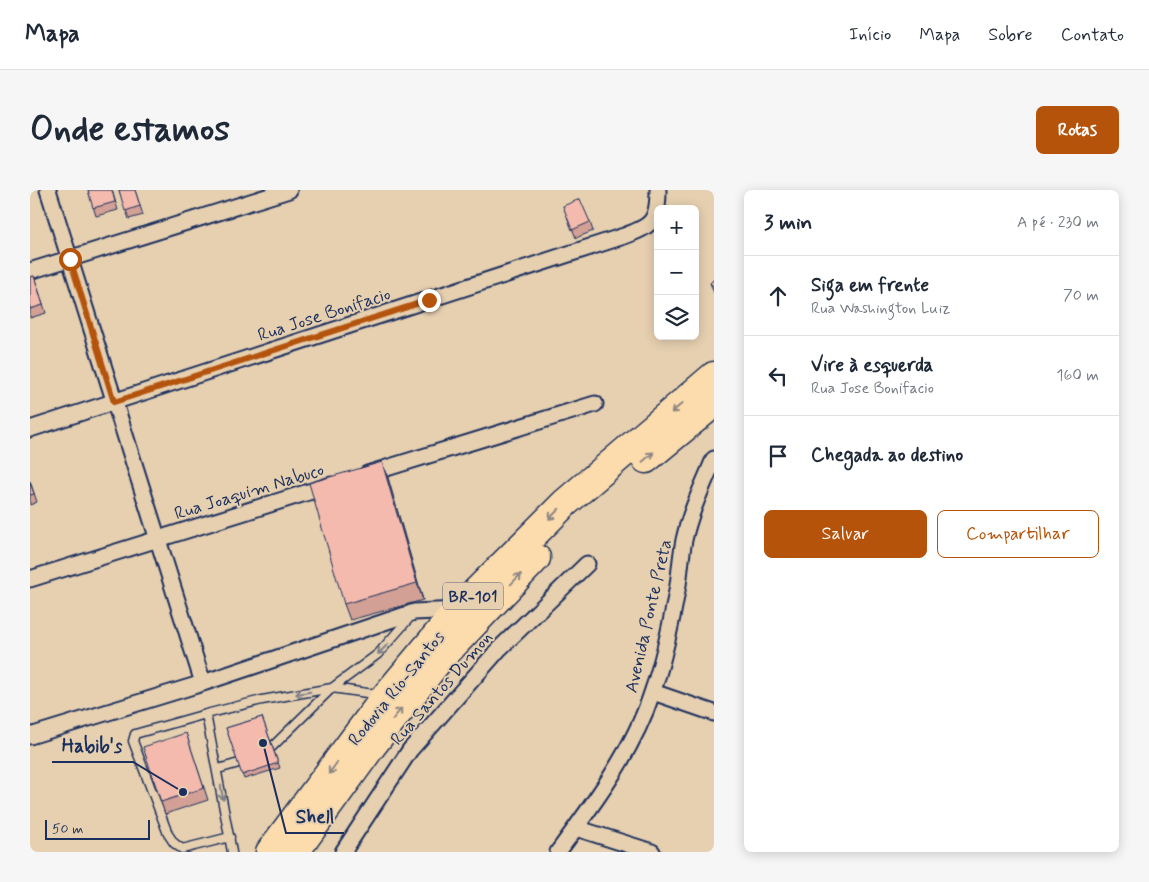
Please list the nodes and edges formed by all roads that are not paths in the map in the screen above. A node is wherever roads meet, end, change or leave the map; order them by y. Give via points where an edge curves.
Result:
1 (48, 190) edge
2 (289, 190) edge
3 (658, 190) edge
4 (70, 259) junction
5 (30, 271) edge
6 (714, 376) edge
7 (114, 402) junction
8 (714, 403) edge
9 (595, 404) dead end
10 (30, 429) edge
11 (714, 458) edge
12 (157, 539) junction
13 (587, 564) dead end
14 (30, 579) edge
15 (458, 610) junction
16 (414, 612) junction
17 (203, 683) junction
18 (332, 688) junction
19 (653, 692) junction
20 (386, 696) junction
21 (714, 713) edge
22 (206, 714) junction
23 (30, 736) edge
24 (272, 747) edge
25 (239, 763) edge
26 (218, 769) junction
27 (576, 828) junction
28 (230, 837) junction
29 (232, 852) edge
30 (270, 852) edge
31 (295, 852) edge
32 (343, 852) edge
33 (558, 852) edge
34 (652, 852) edge

1 - 4 street
2 - 4 street
3 - 7 street, Rua Jose Bonifacio via 654,218 648,226 624,236
4 - 5 street
4 - 7 street
6 -> 15 highway, Rodovia Rio-Santos / BR-101 via 566,503
7 - 10 street, Rua Jose Bonifacio
7 - 12 street
31 -> 8 highway, Rodovia Rio-Santos / BR-101 via 438,661 564,530
9 - 12 street, Rua Joaquim Nabuco
11 - 19 street, Avenida Ponte Preta via 692,511 684,541 678,587
12 - 14 street, Rua Joaquim Nabuco
12 - 17 street
13 - 32 street, Rua Santos Dumon via 499,648 410,750
15 - 16 street
15 - 20 highway, Rodovia Rio-Santos / BR-101
16 - 17 street
16 -> 18 lane via 378,654
17 - 23 street
18 - 20 lane
18 -> 22 lane
18 - 24 lane
19 - 21 street
19 - 27 street, Avenida Ponte Preta via 621,762
20 -> 30 highway, Rodovia Rio-Santos / BR-101
22 - 26 lane
22 - 28 lane via 135,734 132,742 174,843 182,849
25 - 26 lane
26 -> 28 lane
27 - 33 street, Avenida Ponte Preta
27 - 34 street
28 - 29 lane

